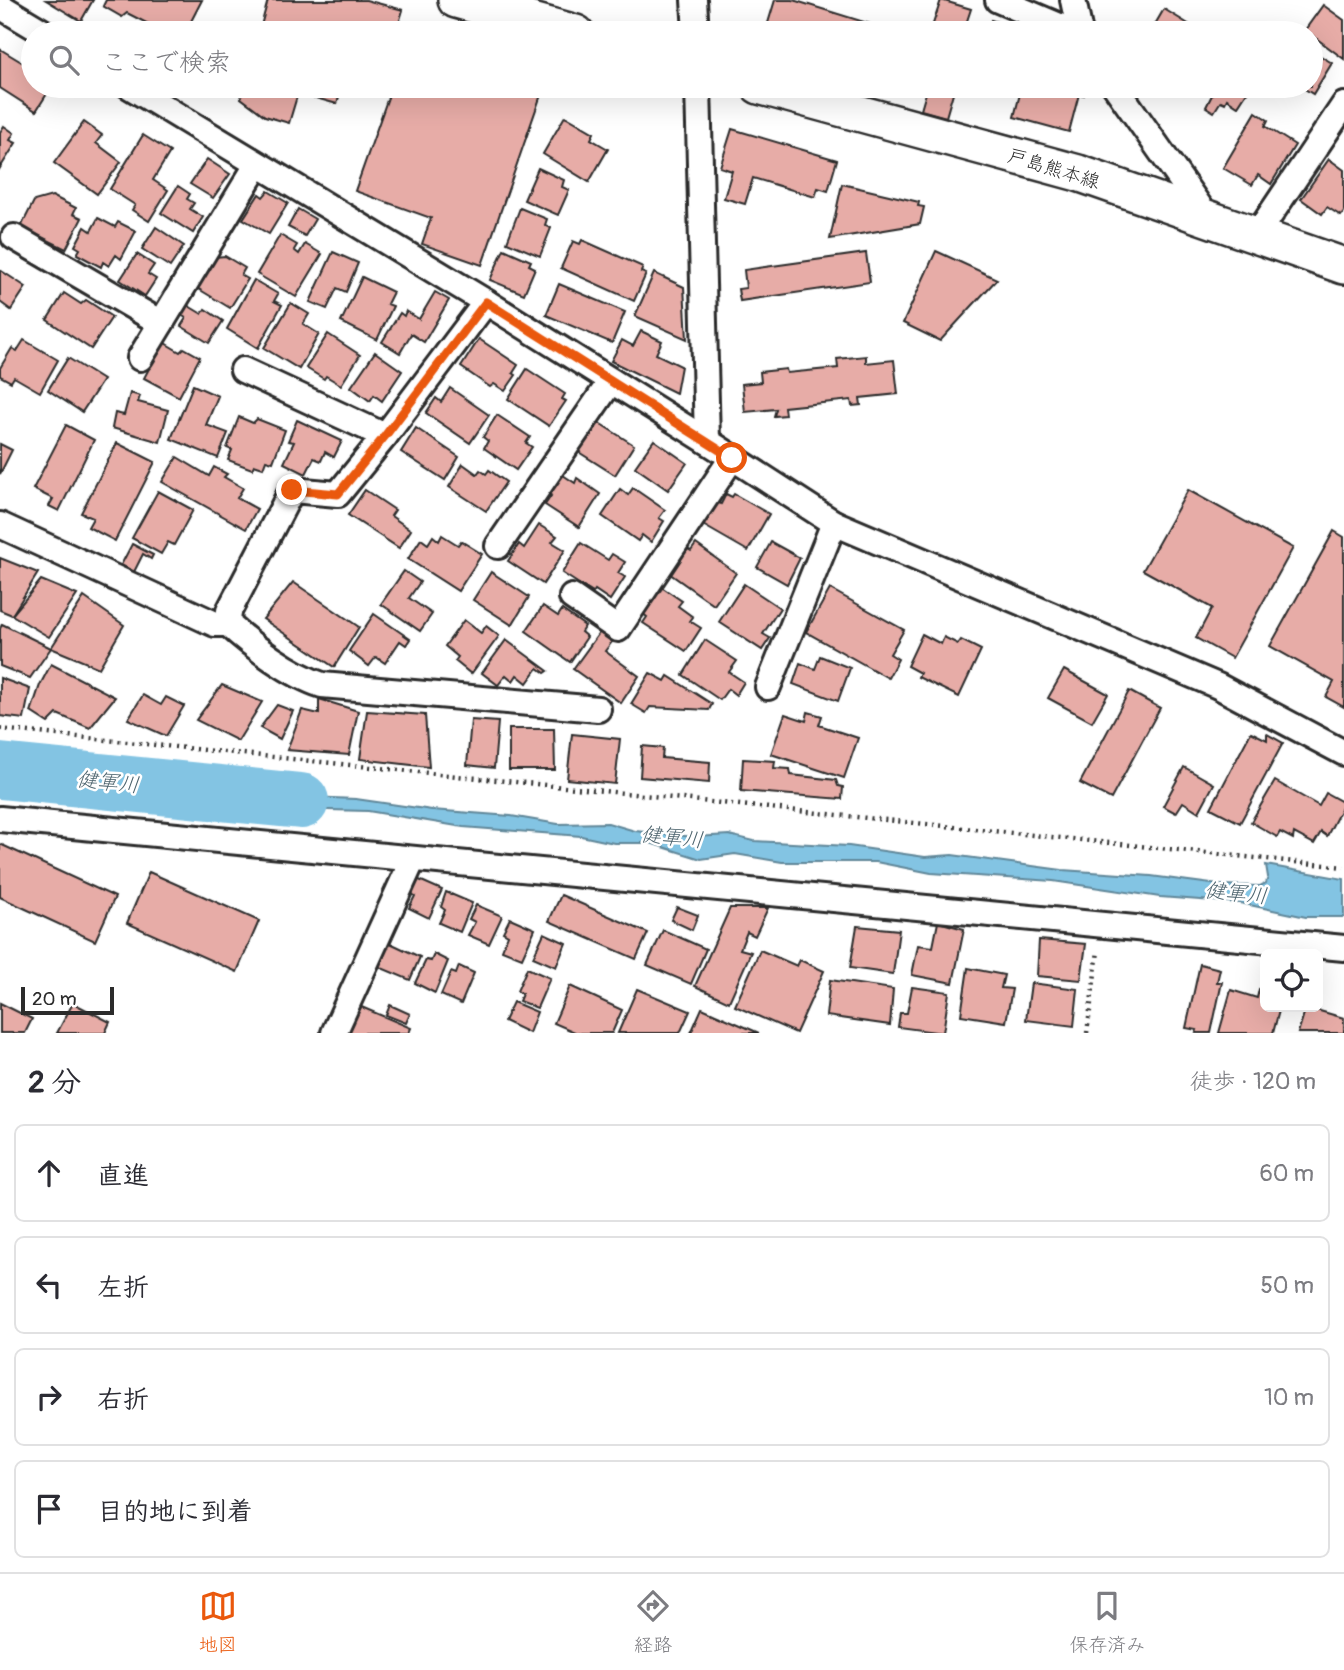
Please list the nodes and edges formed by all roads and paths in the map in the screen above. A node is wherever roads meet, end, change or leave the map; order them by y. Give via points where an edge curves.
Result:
1 (456, 0) edge
2 (694, 0) edge
3 (998, 0) edge
4 (1073, 0) edge
5 (0, 6) edge
6 (25, 21) edge
7 (532, 21) edge
8 (695, 21) edge
9 (1049, 21) edge
10 (1076, 21) edge
11 (148, 98) edge
12 (698, 98) edge
13 (803, 98) edge
14 (1123, 98) edge
15 (1344, 105) edge
16 (257, 165) junction
17 (1209, 220) junction
18 (1256, 236) junction
19 (14, 237) dead end
20 (1344, 267) edge
21 (486, 302) junction
22 (161, 323) junction
23 (140, 358) dead end
24 (243, 370) dead end
25 (611, 381) junction
26 (385, 436) junction
27 (707, 440) junction
28 (732, 458) junction
29 (834, 523) junction
30 (0, 526) edge
31 (498, 546) dead end
32 (572, 597) dead end
33 (228, 624) junction
34 (768, 687) dead end
35 (598, 709) dead end
36 (0, 729) edge
37 (1344, 753) edge
38 (0, 818) edge
39 (413, 859) junction
40 (1344, 867) edge
41 (1101, 926) junction
42 (1344, 948) edge
43 (334, 1033) edge
44 (1087, 1033) edge

1 - 7 main road
2 - 8 street
3 - 9 street
4 - 10 street
5 - 6 street
11 - 16 street
12 - 27 street
13 - 17 main road, 戸島熊本線 via 1078,173
14 - 17 street
15 - 18 street
16 - 21 street
16 - 22 street
17 - 18 main road, 戸島熊本線
18 - 20 main road, 戸島熊本線
19 - 22 street
21 - 25 street
21 - 26 street
22 - 23 street
24 - 26 street
25 - 27 street
25 - 31 street
26 - 33 street via 338,494 292,490 229,611
27 - 28 street
28 - 29 street
28 - 32 street via 618,629
29 - 34 street
29 - 37 street via 1217,685
30 - 33 street via 215,624
33 - 35 street via 245,640 309,681 323,685
36 - 40 path
38 - 39 street
39 - 41 street
39 - 43 street
41 - 42 street
41 - 44 path

